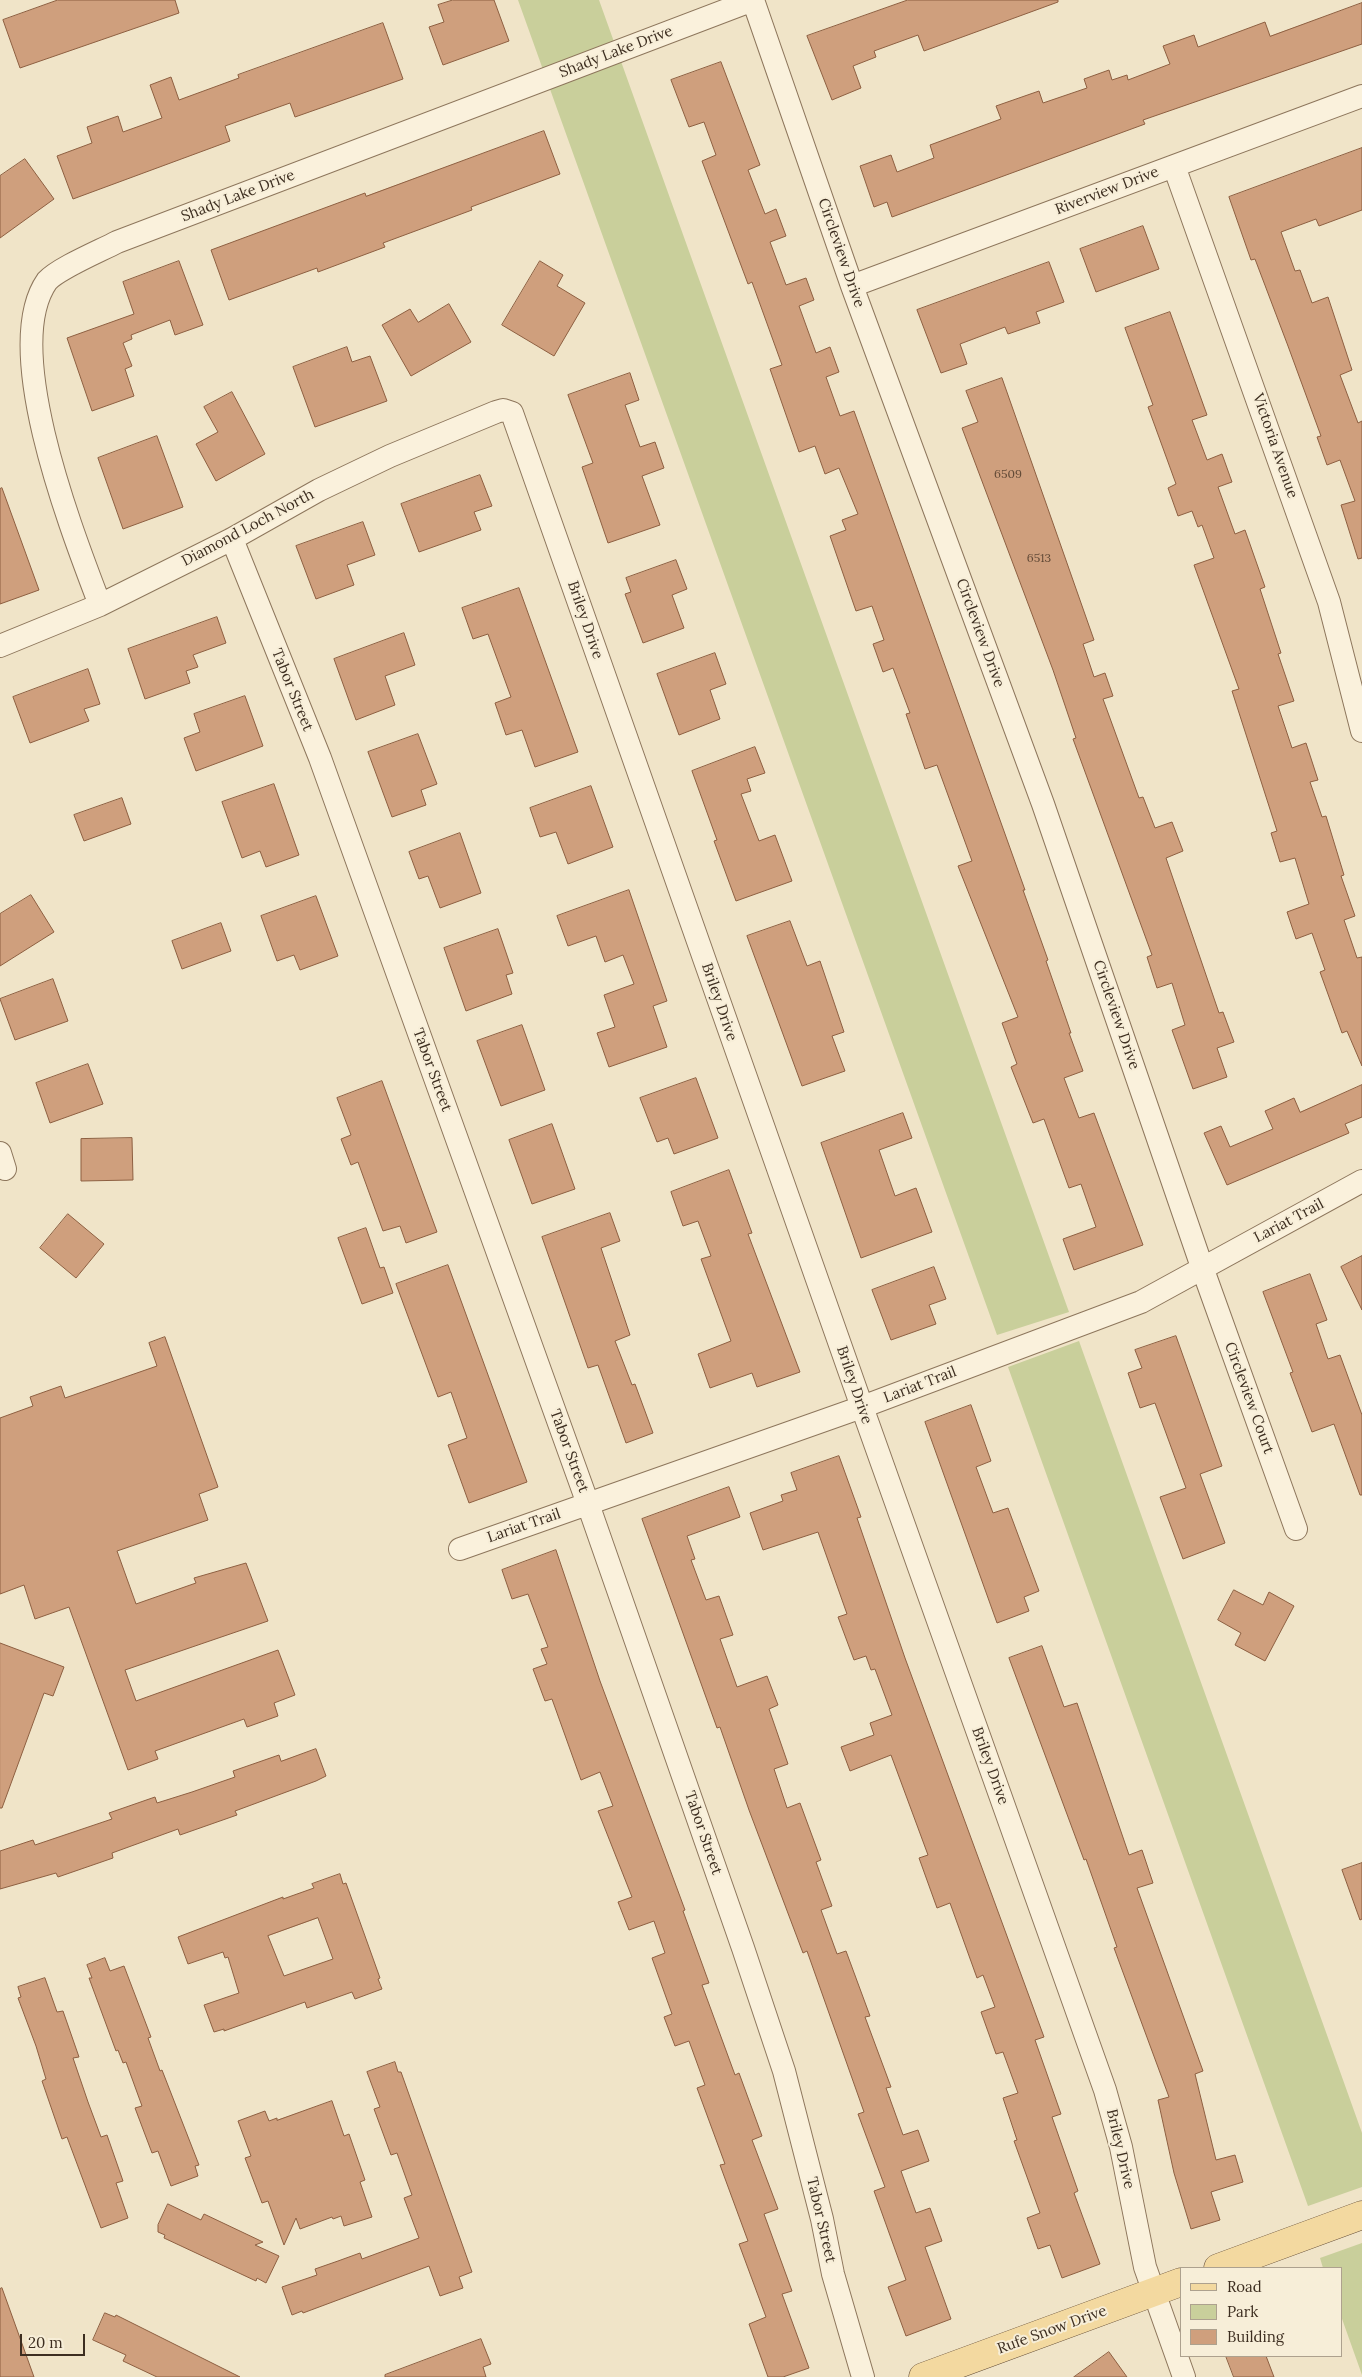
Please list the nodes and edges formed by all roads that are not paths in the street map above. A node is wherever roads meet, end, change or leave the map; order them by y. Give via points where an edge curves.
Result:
1 (753, 0) edge
2 (1362, 96) edge
3 (1174, 166) junction
4 (852, 286) junction
5 (496, 412) joint
6 (232, 539) junction
7 (100, 605) junction
8 (0, 646) edge
9 (1362, 731) edge
10 (1362, 1181) edge
11 (1202, 1267) junction
12 (862, 1407) junction
13 (588, 1504) junction
14 (1296, 1529) dead end
15 (460, 1549) dead end
16 (1362, 2215) edge
17 (1221, 2267) edge
18 (1180, 2282) edge
19 (1153, 2292) junction
20 (863, 2377) edge
21 (923, 2377) edge
22 (1184, 2377) edge

1 - 4 street, Circleview Drive
1 - 7 street, Shady Lake Drive via 116,242 48,280 35,299 24,350 32,412 47,463
2 - 3 street, Riverview Drive
3 - 4 street, Riverview Drive
3 - 9 street, Victoria Avenue via 1329,602
4 - 11 street, Circleview Drive via 1043,804
5 - 6 street, Diamond Loch North via 319,490
5 - 12 street, Briley Drive via 512,412
6 - 7 street, Diamond Loch North
6 - 13 street, Tabor Street via 320,758
7 - 8 street, Diamond Loch North
10 - 11 street, Lariat Trail
11 - 12 street, Lariat Trail via 1141,1302
11 - 14 street, Circleview Court
12 - 13 street, Lariat Trail
12 - 19 street, Briley Drive via 1105,2090
13 - 15 street, Lariat Trail
13 - 20 street, Tabor Street via 784,2071 833,2274
16 - 17 main road
18 - 19 main road, Rufe Snow Drive
19 - 21 main road, Rufe Snow Drive
19 - 22 street, Briley Drive

